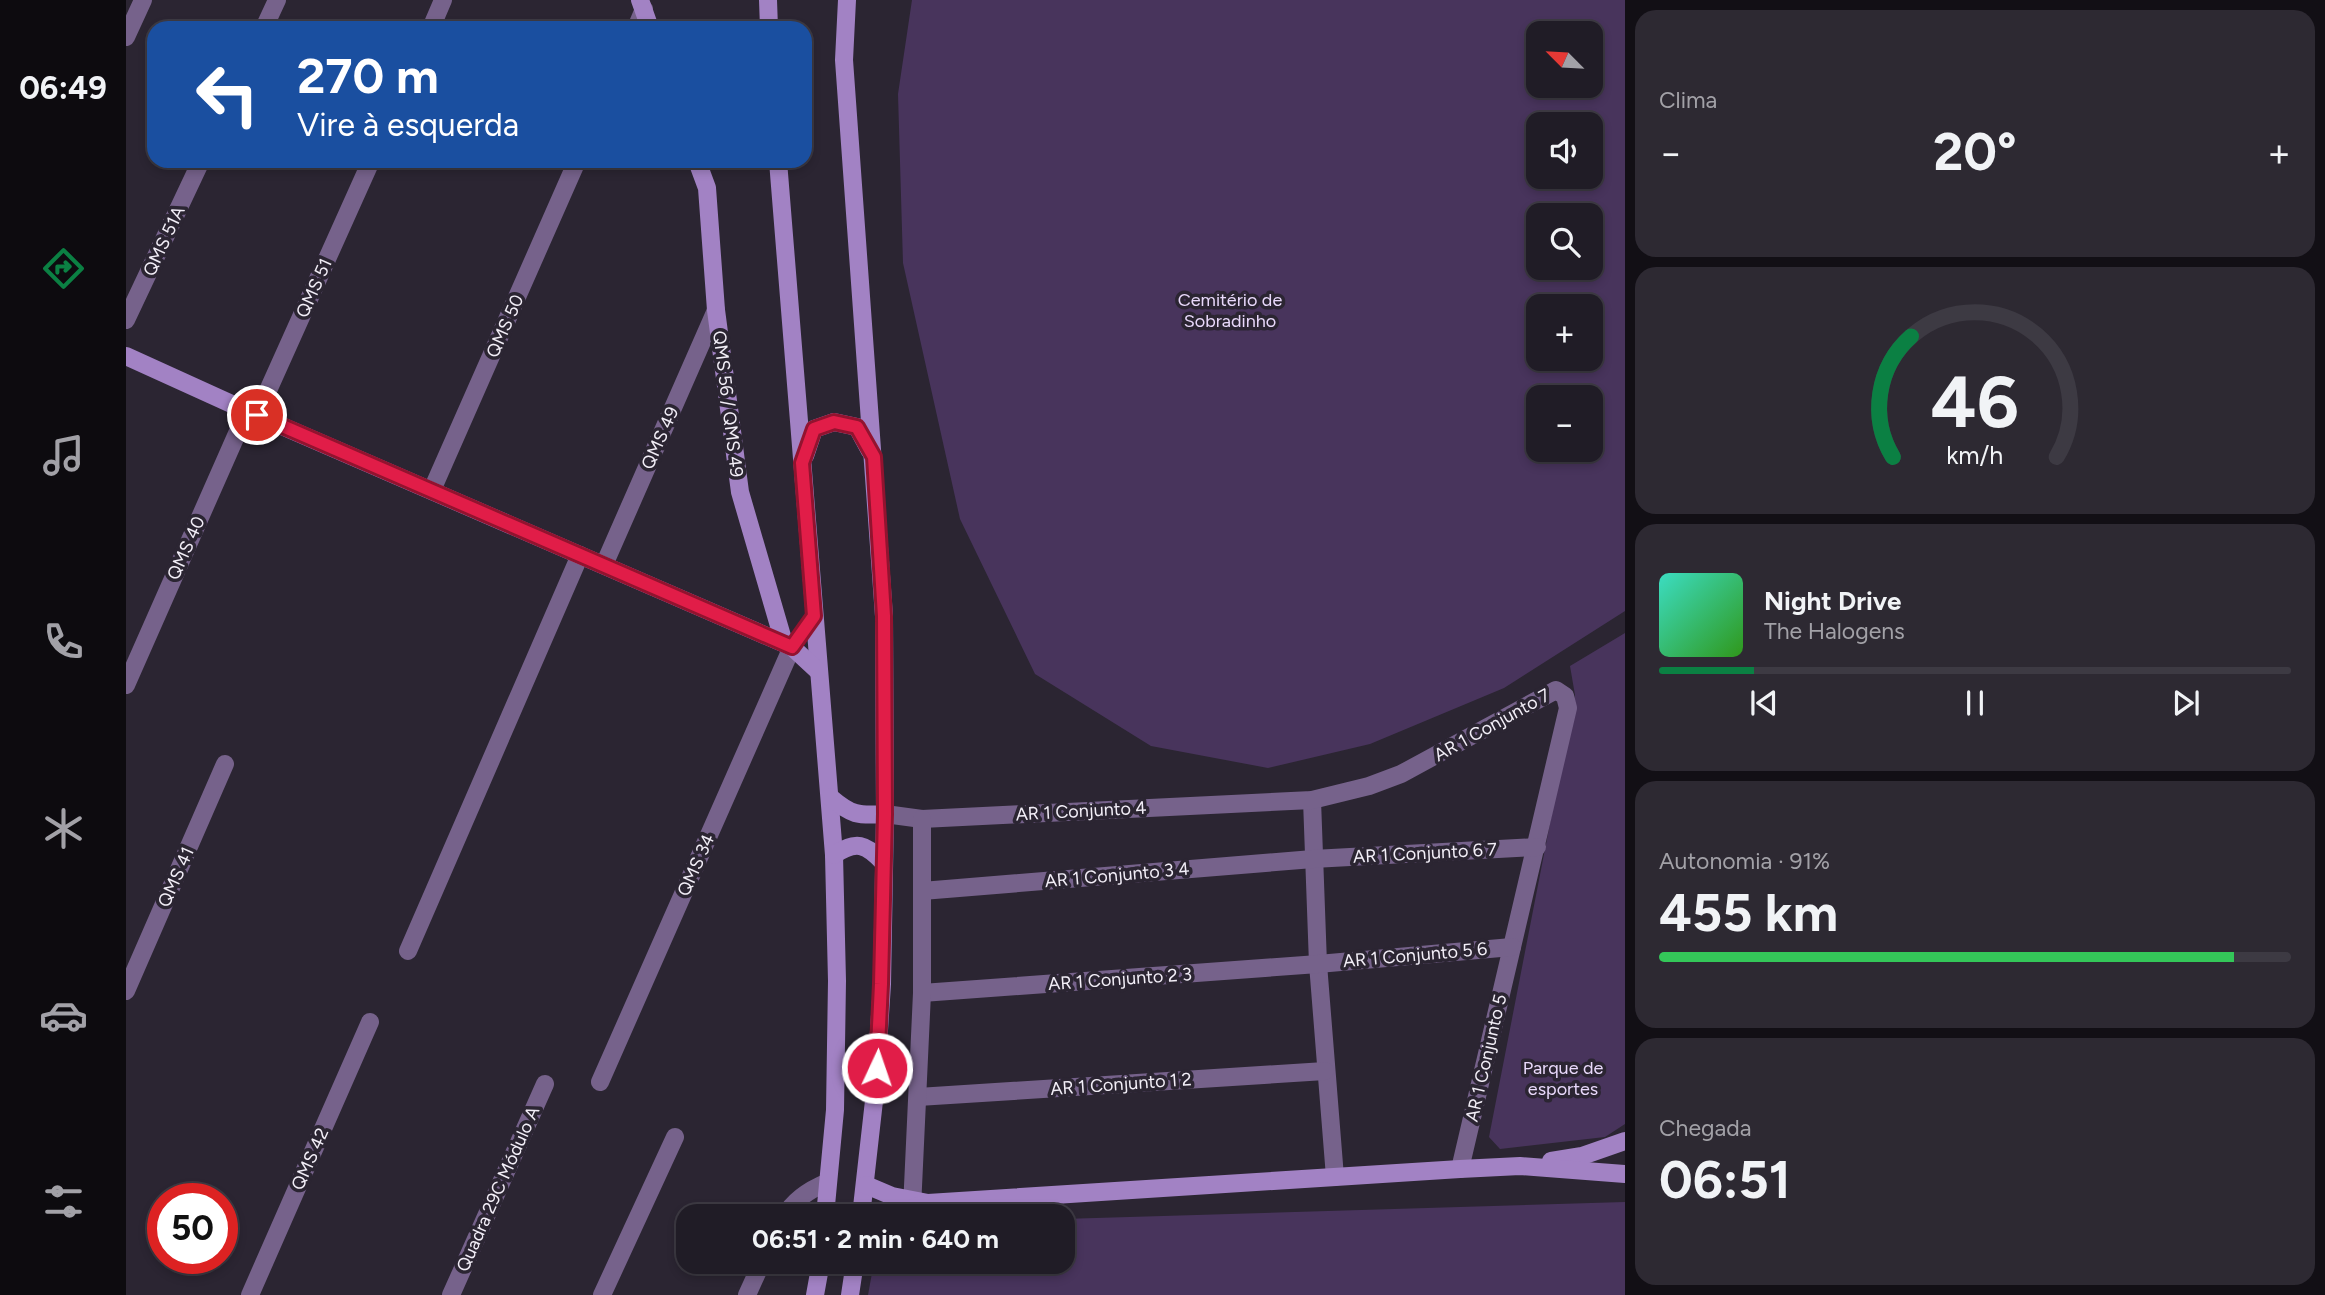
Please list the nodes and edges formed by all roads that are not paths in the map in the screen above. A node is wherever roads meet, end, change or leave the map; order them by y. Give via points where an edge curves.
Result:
1 (143, 0) edge
2 (277, 0) edge
3 (443, 0) edge
4 (768, 0) edge
5 (847, 0) edge
6 (267, 21) edge
7 (434, 21) edge
8 (769, 21) edge
9 (126, 37) edge
10 (198, 168) edge
11 (368, 168) edge
12 (574, 168) edge
13 (700, 168) edge
14 (779, 168) edge
15 (716, 310) junction
16 (126, 320) edge
17 (126, 356) edge
18 (252, 413) junction
19 (874, 457) junction
20 (802, 463) junction
21 (432, 490) junction
22 (580, 555) junction
23 (604, 565) junction
24 (814, 616) junction
25 (788, 645) junction
26 (819, 672) junction
27 (126, 685) edge
28 (225, 764) dead end
29 (830, 797) junction
30 (1312, 800) junction
31 (885, 814) junction
32 (922, 819) junction
33 (1537, 847) junction
34 (834, 855) junction
35 (1313, 859) junction
36 (883, 862) junction
37 (922, 891) junction
38 (1512, 947) junction
39 (408, 951) dead end
40 (1318, 964) junction
41 (126, 991) edge
42 (922, 993) junction
43 (370, 1022) dead end
44 (1325, 1072) junction
45 (600, 1083) dead end
46 (545, 1084) dead end
47 (918, 1097) junction
48 (675, 1137) dead end
49 (1625, 1141) edge
50 (1625, 1147) edge
51 (1520, 1166) junction
52 (1460, 1169) junction
53 (1625, 1169) edge
54 (1625, 1174) edge
55 (1335, 1177) junction
56 (828, 1182) junction
57 (866, 1185) junction
58 (793, 1204) edge
59 (826, 1204) edge
60 (863, 1204) edge
61 (917, 1204) junction
62 (757, 1274) edge
63 (819, 1274) edge
64 (853, 1274) edge
65 (250, 1295) edge
66 (451, 1295) edge
67 (602, 1295) edge
68 (747, 1295) edge
69 (816, 1295) edge
70 (850, 1295) edge

1 - 9 street
2 - 6 street
3 - 7 street
4 - 8 main road
5 - 19 main road via 844,60
10 - 16 street, QMS 51A
11 - 18 street, QMS 51
12 - 21 street, QMS 50
13 - 15 main road, QMS 56 / QMS 49 via 707,188
14 - 20 main road
15 - 23 street, QMS 49
15 - 25 main road, QMS 56 / QMS 49 via 740,492
17 - 18 main road
18 - 21 main road
18 - 27 street, QMS 40
19 - 20 main road via 857,427 834,422 814,429
19 - 31 main road via 884,616
20 - 24 main road
21 - 22 main road
22 - 23 main road
22 - 39 street
23 - 25 main road
24 - 25 main road
24 - 26 main road
25 - 26 main road
25 - 45 street, QMS 34
26 - 29 main road
28 - 41 street, QMS 41
29 - 31 main road via 860,816
29 - 34 main road
30 - 32 street, AR 1 Conjunto 4
30 - 33 street, AR 1 Conjunto 7 via 1401,774 1556,690 1565,696 1568,708
30 - 35 street
31 - 32 street, AR 1 Conjunto 4
31 - 36 main road
32 - 37 street
33 - 35 street, AR 1 Conjunto 6 7
33 - 38 street, AR 1 Conjunto 5
34 - 36 main road via 860,846
34 - 56 main road via 835,1110
35 - 37 street, AR 1 Conjunto 3 4
35 - 40 street
36 - 57 main road via 881,984
37 - 42 street
38 - 40 street, AR 1 Conjunto 5 6
38 - 52 street, AR 1 Conjunto 5
40 - 42 street, AR 1 Conjunto 2 3
40 - 44 street
42 - 47 street
43 - 65 street, QMS 42
44 - 47 street, AR 1 Conjunto 1 2
44 - 55 street
46 - 66 street, Quadra 29C Módulo A
47 - 61 street
48 - 67 street
49 - 51 main road via 1582,1156
50 - 53 main road
51 - 52 main road
51 - 54 main road
52 - 55 main road
55 - 61 main road
56 - 58 street via 812,1188
56 - 59 main road
57 - 60 main road
57 - 61 main road
62 - 68 street
63 - 69 main road
64 - 70 main road

